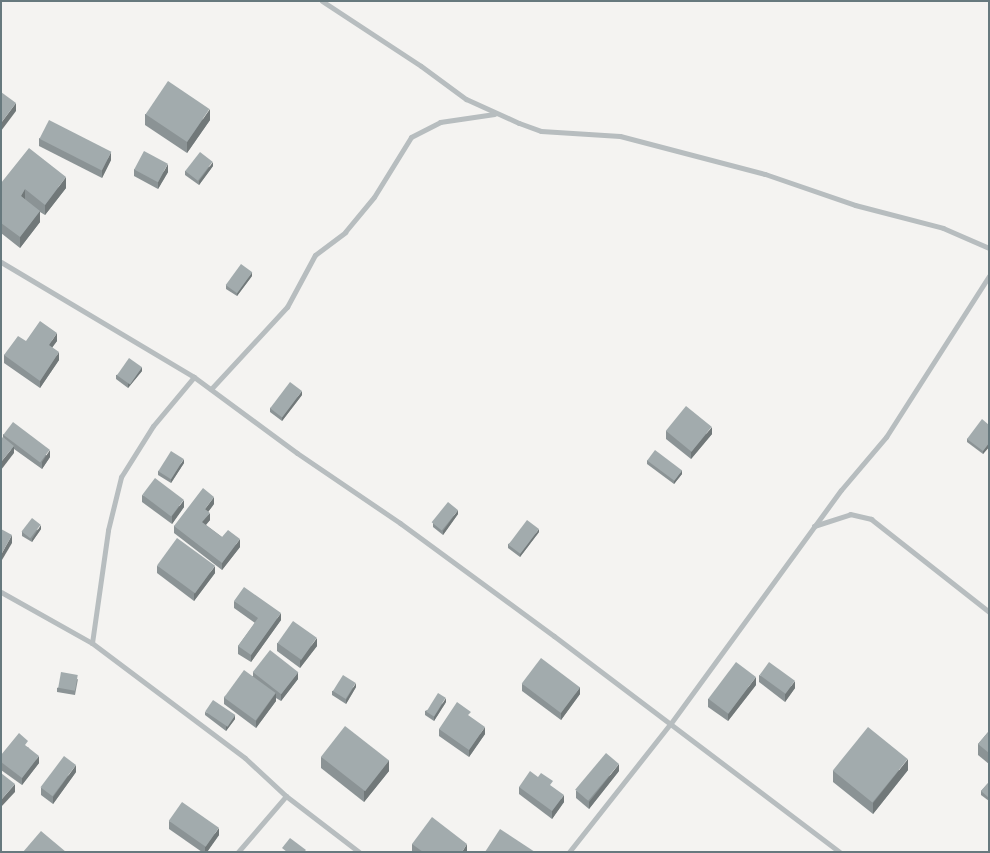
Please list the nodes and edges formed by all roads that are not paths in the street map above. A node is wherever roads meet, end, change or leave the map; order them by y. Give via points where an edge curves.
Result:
1 (322, 1) edge
2 (494, 114) junction
3 (989, 248) edge
4 (1, 262) edge
5 (989, 276) edge
6 (194, 377) junction
7 (211, 389) junction
8 (813, 527) junction
9 (1, 592) edge
10 (989, 612) edge
11 (92, 643) junction
12 (671, 723) junction
13 (286, 796) junction
14 (238, 852) edge
15 (359, 852) edge
16 (569, 852) edge
17 (840, 852) edge

1 - 2 street via 422,66 466,99
2 - 3 street via 541,131 620,136 765,174 855,204 943,228
2 - 7 street via 440,122 412,137 374,197 345,232 315,255 287,307
4 - 6 street
5 - 8 street via 886,437
6 - 7 street
6 - 11 street via 153,426 121,477 108,530
7 - 12 street via 400,523
8 - 10 street via 850,514 871,519
8 - 12 street
9 - 11 street
11 - 13 street via 244,758
12 - 16 street
12 - 17 street
13 - 14 street
13 - 15 street

